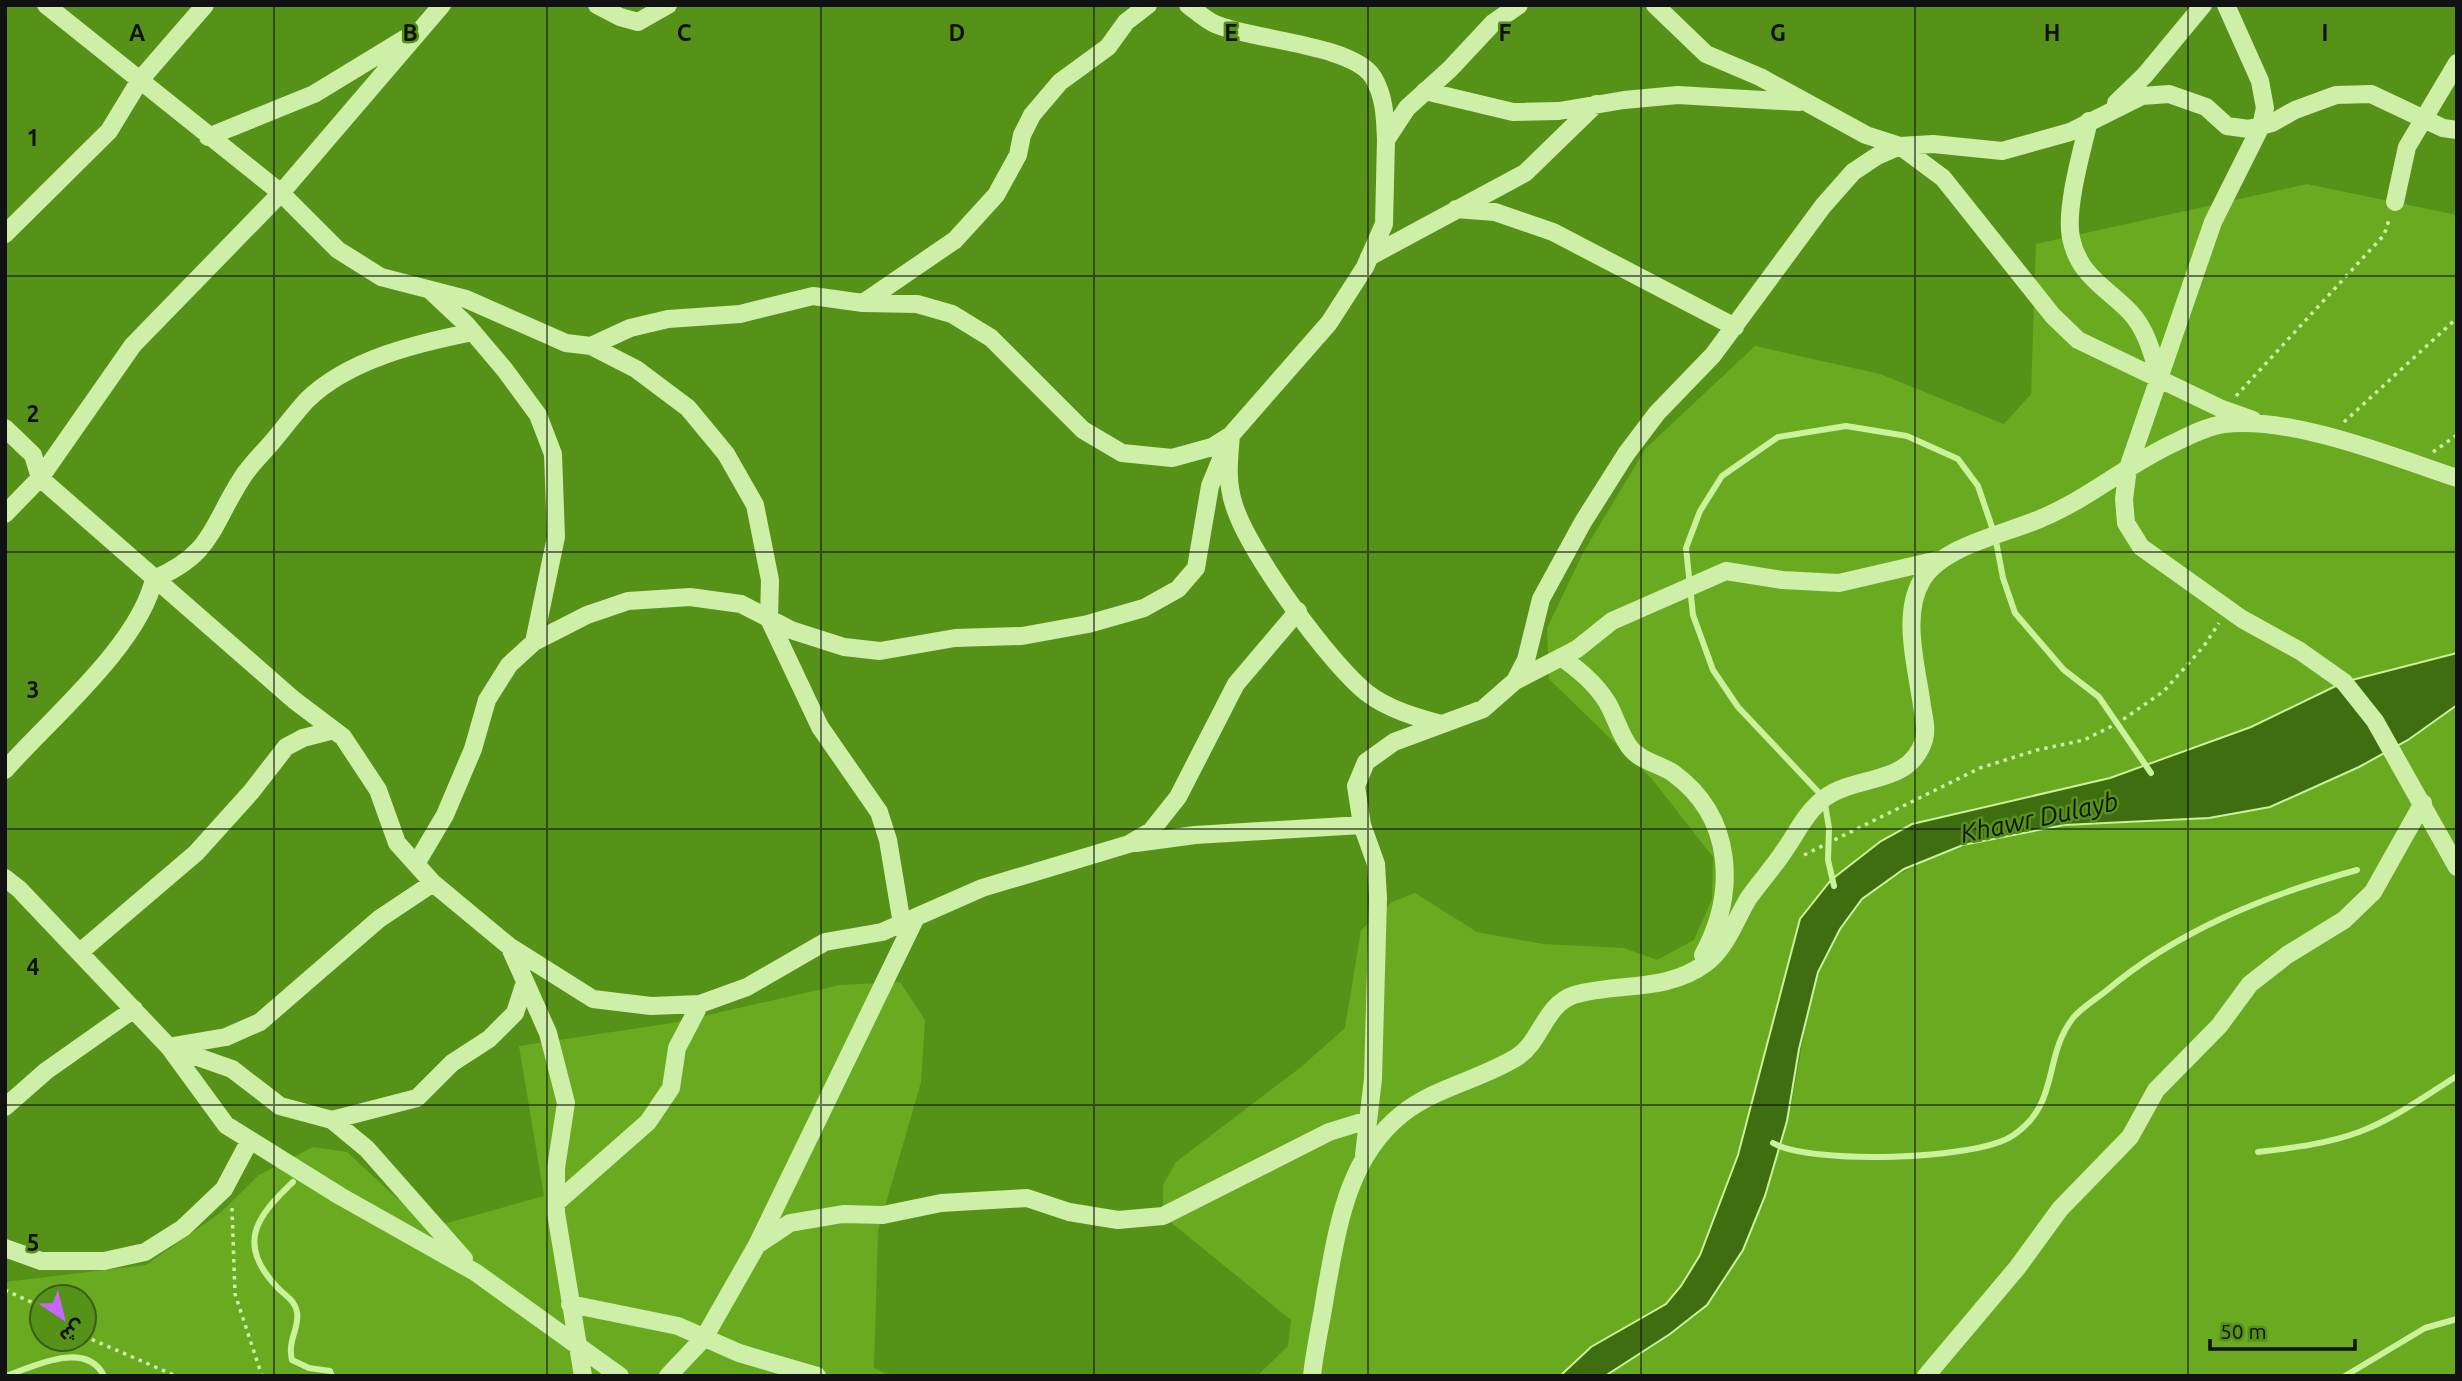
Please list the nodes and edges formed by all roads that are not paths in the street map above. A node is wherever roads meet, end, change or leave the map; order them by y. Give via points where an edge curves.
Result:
1 (46, 5) edge
2 (205, 5) edge
3 (442, 5) edge
4 (597, 5) edge
5 (668, 5) edge
6 (1148, 5) edge
7 (1188, 5) edge
8 (1519, 5) edge
9 (1655, 5) edge
10 (2203, 5) edge
11 (2226, 5) edge
12 (424, 26) junction
13 (2457, 63) edge
14 (140, 80) junction
15 (1425, 91) junction
16 (1809, 103) junction
17 (1596, 104) junction
18 (2109, 110) junction
19 (2423, 118) junction
20 (2089, 121) junction
21 (2261, 126) junction
22 (2457, 130) edge
23 (208, 137) junction
24 (1386, 140) junction
25 (1900, 146) junction
26 (281, 192) junction
27 (2395, 202) road end
28 (1456, 209) junction
29 (5, 233) edge
30 (1369, 257) junction
31 (430, 290) junction
32 (863, 303) junction
33 (1735, 327) junction
34 (473, 332) junction
35 (591, 346) junction
36 (2160, 380) junction
37 (2263, 423) junction
38 (5, 428) edge
39 (1231, 435) junction
40 (2128, 468) junction
41 (40, 478) junction
42 (2457, 478) edge
43 (5, 514) edge
44 (1938, 559) junction
45 (154, 579) junction
46 (1298, 611) junction
47 (769, 619) junction
48 (534, 642) junction
49 (1561, 657) junction
50 (1515, 681) junction
51 (1441, 724) junction
52 (334, 730) junction
53 (5, 771) edge
54 (2423, 803) junction
55 (1362, 825) junction
56 (1129, 844) junction
57 (416, 864) junction
58 (2457, 867) edge
59 (5, 878) edge
60 (433, 883) junction
61 (908, 921) junction
62 (509, 946) junction
63 (80, 952) junction
64 (1696, 968) junction
65 (525, 982) junction
66 (700, 1004) junction
67 (134, 1009) junction
68 (169, 1047) junction
69 (5, 1107) edge
70 (332, 1120) junction
71 (1368, 1120) junction
72 (250, 1140) junction
73 (1364, 1155) junction
74 (233, 1172) junction
75 (233, 1201) road end
76 (556, 1203) junction
77 (757, 1245) junction
78 (5, 1248) edge
79 (475, 1272) junction
80 (570, 1304) junction
81 (704, 1338) junction
82 (578, 1347) junction
83 (583, 1376) edge
84 (620, 1376) edge
85 (668, 1376) edge
86 (817, 1376) edge
87 (1312, 1376) edge
88 (1926, 1376) edge

1 - 14 street
2 - 14 street
3 - 12 street
4 - 5 street via 638,22
6 - 32 street via 1126,22 1108,47 1060,82 1032,115 1018,155 996,195 955,240
7 - 24 street via 1214,24 1358,64 1372,75 1384,104
8 - 15 street via 1493,23
9 - 16 street via 1706,54
10 - 18 street
11 - 21 street via 2260,81 2265,108
12 - 23 street via 314,94
12 - 26 street
13 - 19 street
14 - 23 street
14 - 29 street via 109,131
15 - 17 street via 1513,112
15 - 24 street
16 - 17 street via 1678,95
16 - 25 street via 1866,135
17 - 28 street via 1525,173
18 - 20 street
18 - 21 street via 2142,96 2169,93 2206,107 2227,126
19 - 21 street via 2371,94 2336,95
19 - 22 street
19 - 27 street via 2407,147
20 - 25 street via 2033,145 2002,151 1933,144
20 - 36 street via 2073,197 2071,236 2082,265 2100,288 2131,312 2147,337
21 - 36 street via 2213,222
23 - 26 street
24 - 30 street via 1384,224
25 - 33 street via 1853,172
25 - 36 street via 1943,178 2078,341
26 - 31 street via 338,250 381,277
26 - 41 street via 133,345
28 - 30 street
28 - 33 street via 1495,212 1553,232
30 - 39 street via 1329,323
31 - 34 street
31 - 35 street via 466,299 566,343
32 - 35 street via 813,296 740,314 668,319 630,328
32 - 39 street via 917,304 952,314 991,338 1083,430 1122,453 1172,458 1212,447
33 - 50 street via 1657,414 1583,522 1541,598 1526,660
34 - 45 street via 425,342 380,359 345,374 309,399 242,477 211,538 192,559
34 - 48 street via 538,415 553,454 556,537
35 - 47 street via 636,369 688,408 726,454 755,505 770,580
36 - 37 street
36 - 40 street
37 - 40 street via 2220,424 2174,442
37 - 42 street via 2326,437
38 - 41 street via 33,455
39 - 46 street via 1227,472 1234,504 1250,541
39 - 47 street via 1210,486 1196,568 1178,589 1144,608 1022,636 955,638 880,651 844,647
40 - 44 street via 2043,518
40 - 54 street via 2126,523 2141,547 2344,682 2375,720
41 - 43 street
41 - 45 street
44 - 49 street via 1839,583 1726,571 1612,621
44 - 64 street via 1921,581 1913,605 1926,733 1918,755 1904,769 1850,784 1824,798 1804,819 1749,899 1721,948
45 - 52 street
45 - 53 street via 149,601 124,636
46 - 51 street via 1345,673 1368,694 1405,714
46 - 56 street via 1236,684 1178,797 1152,831
47 - 48 street via 741,604 690,597 628,601 587,615
47 - 61 street via 820,727 879,812
48 - 57 street via 509,665 487,700 454,793
49 - 50 street
49 - 64 street via 1584,673 1606,702 1632,751 1694,791 1714,819 1725,854 1726,888 1715,934
50 - 51 street via 1483,709
51 - 55 street via 1395,742 1366,762 1356,786
52 - 57 street via 378,790 397,843
52 - 63 street via 286,747 195,853
54 - 58 street
54 - 88 street via 2374,892 2344,920 2250,984 2219,1026 2156,1090 2130,1137 2060,1209
55 - 56 street via 1195,835
55 - 71 street via 1376,863 1378,898
56 - 61 street via 982,888
57 - 60 street
59 - 63 street
60 - 62 street
60 - 68 street via 379,919 260,1022 226,1037
61 - 66 street via 882,932 825,942 747,987
61 - 77 street
62 - 65 street
62 - 66 street via 593,999 651,1006
63 - 67 street
64 - 73 street via 1654,985 1571,996 1552,1010 1520,1055 1435,1092 1400,1116
65 - 70 street via 515,1013 489,1039 452,1063 417,1098
65 - 76 street via 548,1032 566,1102
66 - 76 street via 677,1048 671,1088 648,1122
67 - 68 street
67 - 69 street via 46,1070
68 - 70 street via 232,1069 280,1106
68 - 72 street via 226,1125
70 - 79 street via 367,1149
71 - 73 street
71 - 77 street via 1329,1132 1163,1216 1118,1220 1069,1212 1027,1198 941,1203 883,1215 843,1214 790,1223
72 - 74 street
72 - 79 street
73 - 87 street via 1344,1201
74 - 75 street
74 - 78 street via 223,1189 183,1228 145,1252 104,1261 41,1261
76 - 80 street
77 - 81 street
79 - 82 street
80 - 81 street via 678,1326
80 - 82 street
81 - 85 street
81 - 86 street
82 - 83 street
82 - 84 street

